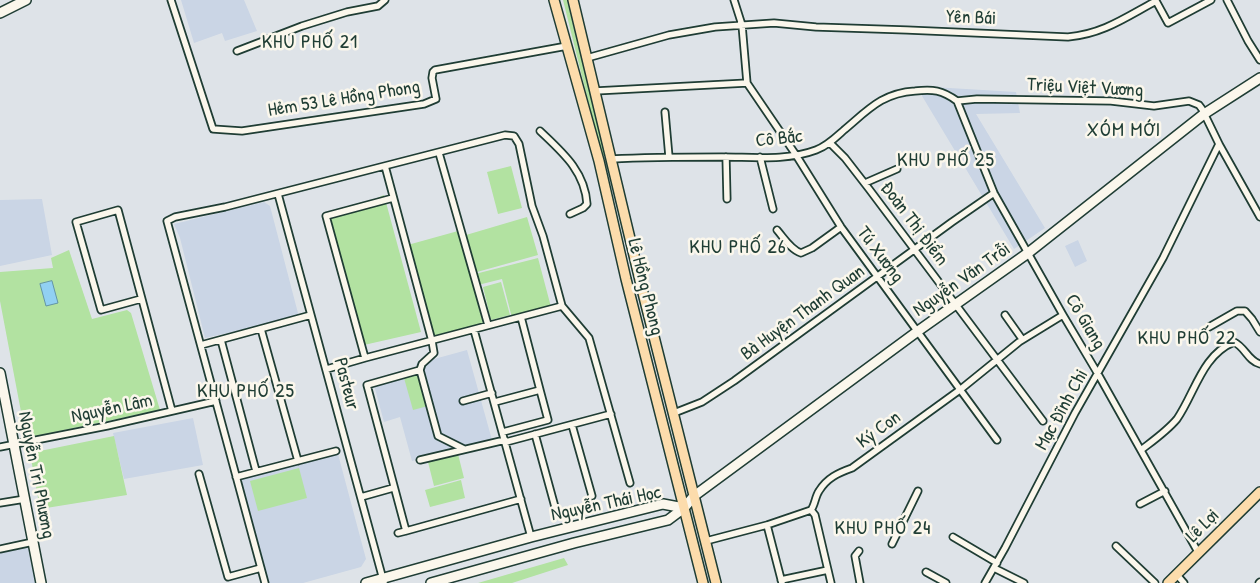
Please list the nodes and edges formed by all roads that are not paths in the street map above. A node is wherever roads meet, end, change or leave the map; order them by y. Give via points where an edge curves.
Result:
1 (26, 0) edge
2 (172, 0) edge
3 (385, 0) edge
4 (554, 0) edge
5 (573, 0) edge
6 (734, 0) edge
7 (1211, 0) edge
8 (1227, 0) edge
9 (0, 13) edge
10 (742, 24) junction
11 (567, 46) junction
12 (237, 52) dead end
13 (587, 58) junction
14 (1260, 60) edge
15 (1260, 78) edge
16 (747, 83) junction
17 (595, 91) junction
18 (958, 101) junction
19 (665, 112) dead end
20 (1204, 114) junction
21 (540, 131) dead end
22 (830, 143) junction
23 (1219, 144) junction
24 (440, 153) junction
25 (796, 155) junction
26 (669, 157) junction
27 (726, 157) junction
28 (760, 157) junction
29 (612, 159) junction
30 (599, 161) junction
31 (385, 166) junction
32 (896, 169) dead end
33 (864, 183) junction
34 (278, 194) junction
35 (994, 194) junction
36 (393, 198) junction
37 (727, 199) dead end
38 (772, 209) dead end
39 (570, 214) dead end
40 (1260, 217) edge
41 (841, 227) junction
42 (777, 230) dead end
43 (914, 250) junction
44 (1028, 253) junction
45 (878, 276) junction
46 (141, 299) junction
47 (956, 305) junction
48 (562, 306) junction
49 (311, 315) junction
50 (1005, 315) dead end
51 (1063, 315) junction
52 (521, 317) junction
53 (488, 326) junction
54 (1208, 327) dead end
55 (261, 329) junction
56 (474, 330) junction
57 (918, 331) junction
58 (1260, 332) edge
59 (1022, 339) junction
60 (221, 340) junction
61 (432, 341) junction
62 (201, 346) junction
63 (365, 358) junction
64 (997, 360) junction
65 (1260, 364) edge
66 (327, 370) junction
67 (420, 370) junction
68 (0, 373) edge
69 (1098, 374) junction
70 (961, 389) junction
71 (540, 390) junction
72 (492, 393) junction
73 (216, 401) junction
74 (463, 401) dead end
75 (495, 402) junction
76 (172, 411) junction
77 (674, 413) junction
78 (611, 414) junction
79 (1043, 421) dead end
80 (572, 425) junction
81 (503, 432) junction
82 (535, 434) junction
83 (997, 440) dead end
84 (505, 441) junction
85 (14, 444) junction
86 (0, 447) edge
87 (464, 449) junction
88 (1141, 450) junction
89 (336, 451) dead end
90 (420, 460) dead end
91 (298, 461) junction
92 (256, 472) junction
93 (199, 474) dead end
94 (236, 477) junction
95 (630, 483) dead end
96 (393, 488) junction
97 (918, 490) dead end
98 (1165, 492) junction
99 (1260, 492) edge
100 (592, 496) dead end
101 (694, 496) junction
102 (361, 497) junction
103 (25, 499) junction
104 (521, 499) junction
105 (0, 503) edge
106 (1140, 504) dead end
107 (555, 507) dead end
108 (684, 508) junction
109 (811, 510) junction
110 (701, 523) junction
111 (689, 526) junction
112 (767, 526) junction
113 (406, 531) junction
114 (398, 534) dead end
115 (531, 537) junction
116 (953, 537) dead end
117 (706, 541) junction
118 (33, 542) junction
119 (892, 544) dead end
120 (1116, 546) dead end
121 (0, 549) edge
122 (859, 551) dead end
123 (1198, 552) junction
124 (536, 554) junction
125 (995, 566) junction
126 (261, 568) junction
127 (828, 570) junction
128 (926, 572) dead end
129 (1176, 575) junction
130 (383, 581) edge
131 (781, 582) edge
132 (41, 583) edge
133 (265, 583) edge
134 (366, 583) edge
135 (431, 583) edge
136 (703, 583) edge
137 (716, 583) edge
138 (831, 583) edge
139 (860, 583) edge
140 (946, 583) edge
141 (985, 583) edge
142 (1024, 583) edge
143 (1155, 583) edge
144 (1168, 583) edge
145 (1184, 583) edge

1 - 9 street
2 - 11 street, Hẻm 53 Lê Hồng Phong via 213,129 242,131 424,104 436,99 432,78 435,70
3 - 12 street via 378,6 302,26
4 - 11 main road, Lê Hồng Phong
5 - 13 main road, Lê Hồng Phong
6 - 10 street
7 - 10 street, Yên Bái via 1168,23 1156,1 1105,29 1068,37
8 - 14 street
10 - 13 street, Yên Bái via 669,35
10 - 16 street
11 - 30 main road, Lê Hồng Phong
13 - 17 main road, Lê Hồng Phong
15 - 20 street, Nguyễn Văn Trỗi
16 - 17 street
16 - 25 street, Tú Xương
17 - 29 main road, Lê Hồng Phong
18 - 20 street, Triệu Việt Vương via 1111,101 1154,106 1189,101 1199,104
18 - 22 street, Cô Bắc via 938,90 897,93 876,104
18 - 35 street, Cô Giang
19 - 26 street
20 - 23 street
20 - 44 street, Nguyễn Văn Trỗi
21 - 39 street via 580,176 587,204
22 - 25 street, Cô Bắc
22 - 33 street, Đoàn Thị Điểm
23 - 40 street
23 - 69 street, Mạc Đĩnh Chi via 1163,258
24 - 31 street
24 - 48 street via 509,134 515,136
24 - 53 street
25 - 28 street, Cô Bắc
25 - 41 street, Tú Xương
26 - 27 street, Cô Bắc
26 - 29 street, Cô Bắc
27 - 28 street, Cô Bắc
27 - 37 street
28 - 38 street
29 - 30 main road
29 - 77 main road, Lê Hồng Phong
30 - 108 main road, Lê Hồng Phong
31 - 34 street
31 - 36 street
32 - 33 street
33 - 43 street, Đoàn Thị Điểm
34 - 49 street, Pasteur
34 - 62 street via 167,221
35 - 43 street, Bà Huyện Thanh Quan
35 - 44 street, Cô Giang
36 - 61 street
36 - 63 street via 326,216
41 - 42 street via 801,253
41 - 45 street, Tú Xương
43 - 45 street, Bà Huyện Thanh Quan
43 - 47 street, Đoàn Thị Điểm
44 - 47 street, Nguyễn Văn Trỗi
44 - 51 street, Cô Giang
45 - 57 street, Tú Xương
45 - 77 street, Bà Huyện Thanh Quan via 734,381 702,402
46 - 46 street via 118,210 76,222 101,310
46 - 76 street
47 - 57 street, Nguyễn Văn Trỗi
47 - 64 street, Đoàn Thị Điểm
48 - 52 street
48 - 78 street via 589,338
49 - 55 street
49 - 66 street, Pasteur
50 - 59 street
51 - 59 street, Ký Con
51 - 69 street, Cô Giang
52 - 53 street
52 - 71 street
53 - 56 street
54 - 58 street via 1238,310 1245,311
55 - 60 street
55 - 91 street
56 - 61 street
56 - 72 street
57 - 70 street, Tú Xương
57 - 101 street, Nguyễn Văn Trỗi
59 - 64 street, Ký Con
60 - 62 street
60 - 92 street
61 - 63 street
61 - 67 street via 434,353
62 - 73 street
63 - 66 street
64 - 70 street, Ký Con
64 - 79 street, Đoàn Thị Điểm
65 - 88 street via 1234,342 1214,355 1176,420
66 - 102 street, Pasteur
67 - 87 street via 438,436
67 - 96 street via 367,385
68 - 85 street, Nguyễn Tri Phương
69 - 88 street, Cô Giang
69 - 125 street, Mạc Đĩnh Chi
70 - 83 street, Tú Xương
70 - 109 street, Ký Con via 852,468 837,473 819,491
71 - 75 street
71 - 81 street via 548,420
72 - 74 street
72 - 75 street
73 - 76 street, Nguyễn Lâm
73 - 94 street
75 - 81 street
76 - 85 street, Nguyễn Lâm
77 - 101 main road, Lê Hồng Phong
78 - 80 street
78 - 95 street
80 - 82 street
80 - 100 street
81 - 84 street
82 - 84 street
82 - 107 street
84 - 87 street
84 - 104 street
85 - 86 street, Nguyễn Lâm
85 - 103 street, Nguyễn Tri Phương
87 - 90 street
88 - 98 street, Cô Giang
89 - 91 street
91 - 92 street
92 - 94 street
93 - 126 street via 228,577
94 - 126 street
96 - 102 street
96 - 113 street
97 - 119 street
98 - 106 street
98 - 123 street, Cô Giang
99 - 123 main road, Lê Lợi
101 - 108 street, Nguyễn Văn Trỗi
101 - 110 main road, Lê Hồng Phong
102 - 130 street, Pasteur
103 - 105 street
103 - 118 street, Nguyễn Tri Phương
104 - 113 street
104 - 115 street
108 - 111 main road, Lê Hồng Phong
108 - 115 street, Nguyễn Thái Học via 663,504
108 - 124 street, Nguyễn Thái Học via 668,520
109 - 112 street
109 - 127 street
110 - 111 main road
110 - 117 main road, Lê Hồng Phong
111 - 136 main road, Lê Hồng Phong
112 - 117 street
112 - 131 street
113 - 114 street
115 - 124 street
115 - 130 street, Nguyễn Thái Học
116 - 125 street
117 - 137 main road, Lê Hồng Phong
118 - 121 street
118 - 132 street, Nguyễn Tri Phương
120 - 143 street
122 - 139 street via 855,556
123 - 129 main road, Lê Lợi
124 - 135 street, Nguyễn Thái Học
125 - 141 street, Mạc Đĩnh Chi
125 - 142 street
126 - 133 street
127 - 131 street
127 - 138 street
128 - 140 street
129 - 144 main road, Lê Lợi
129 - 145 street
130 - 134 street, Nguyễn Thái Học

